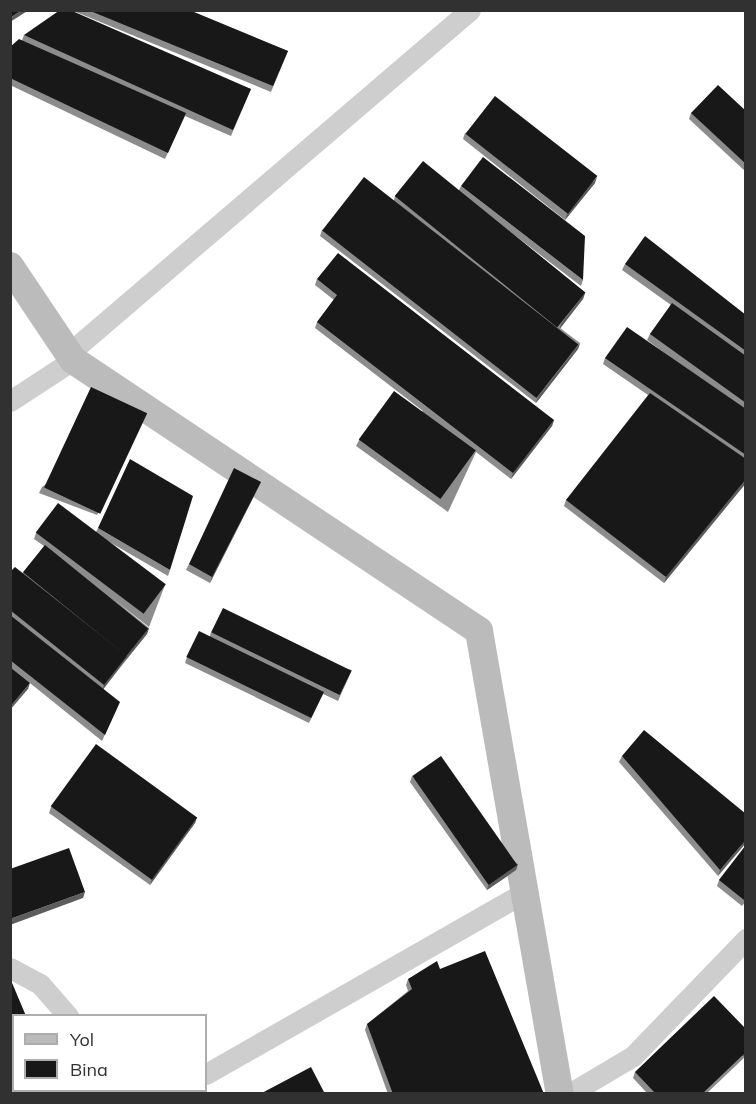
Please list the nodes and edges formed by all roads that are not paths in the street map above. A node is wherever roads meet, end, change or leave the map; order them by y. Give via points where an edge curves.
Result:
1 (470, 10) edge
2 (10, 266) edge
3 (70, 357) junction
4 (10, 401) edge
5 (525, 892) junction
6 (746, 939) edge
7 (10, 968) edge
8 (66, 1014) edge
9 (207, 1073) edge
10 (560, 1094) edge
11 (569, 1094) edge

1 - 3 street
2 - 3 street
3 - 4 street
3 - 5 street via 479,631
5 - 9 street
5 - 10 street
6 - 11 street via 633,1056
7 - 8 street via 40,984

